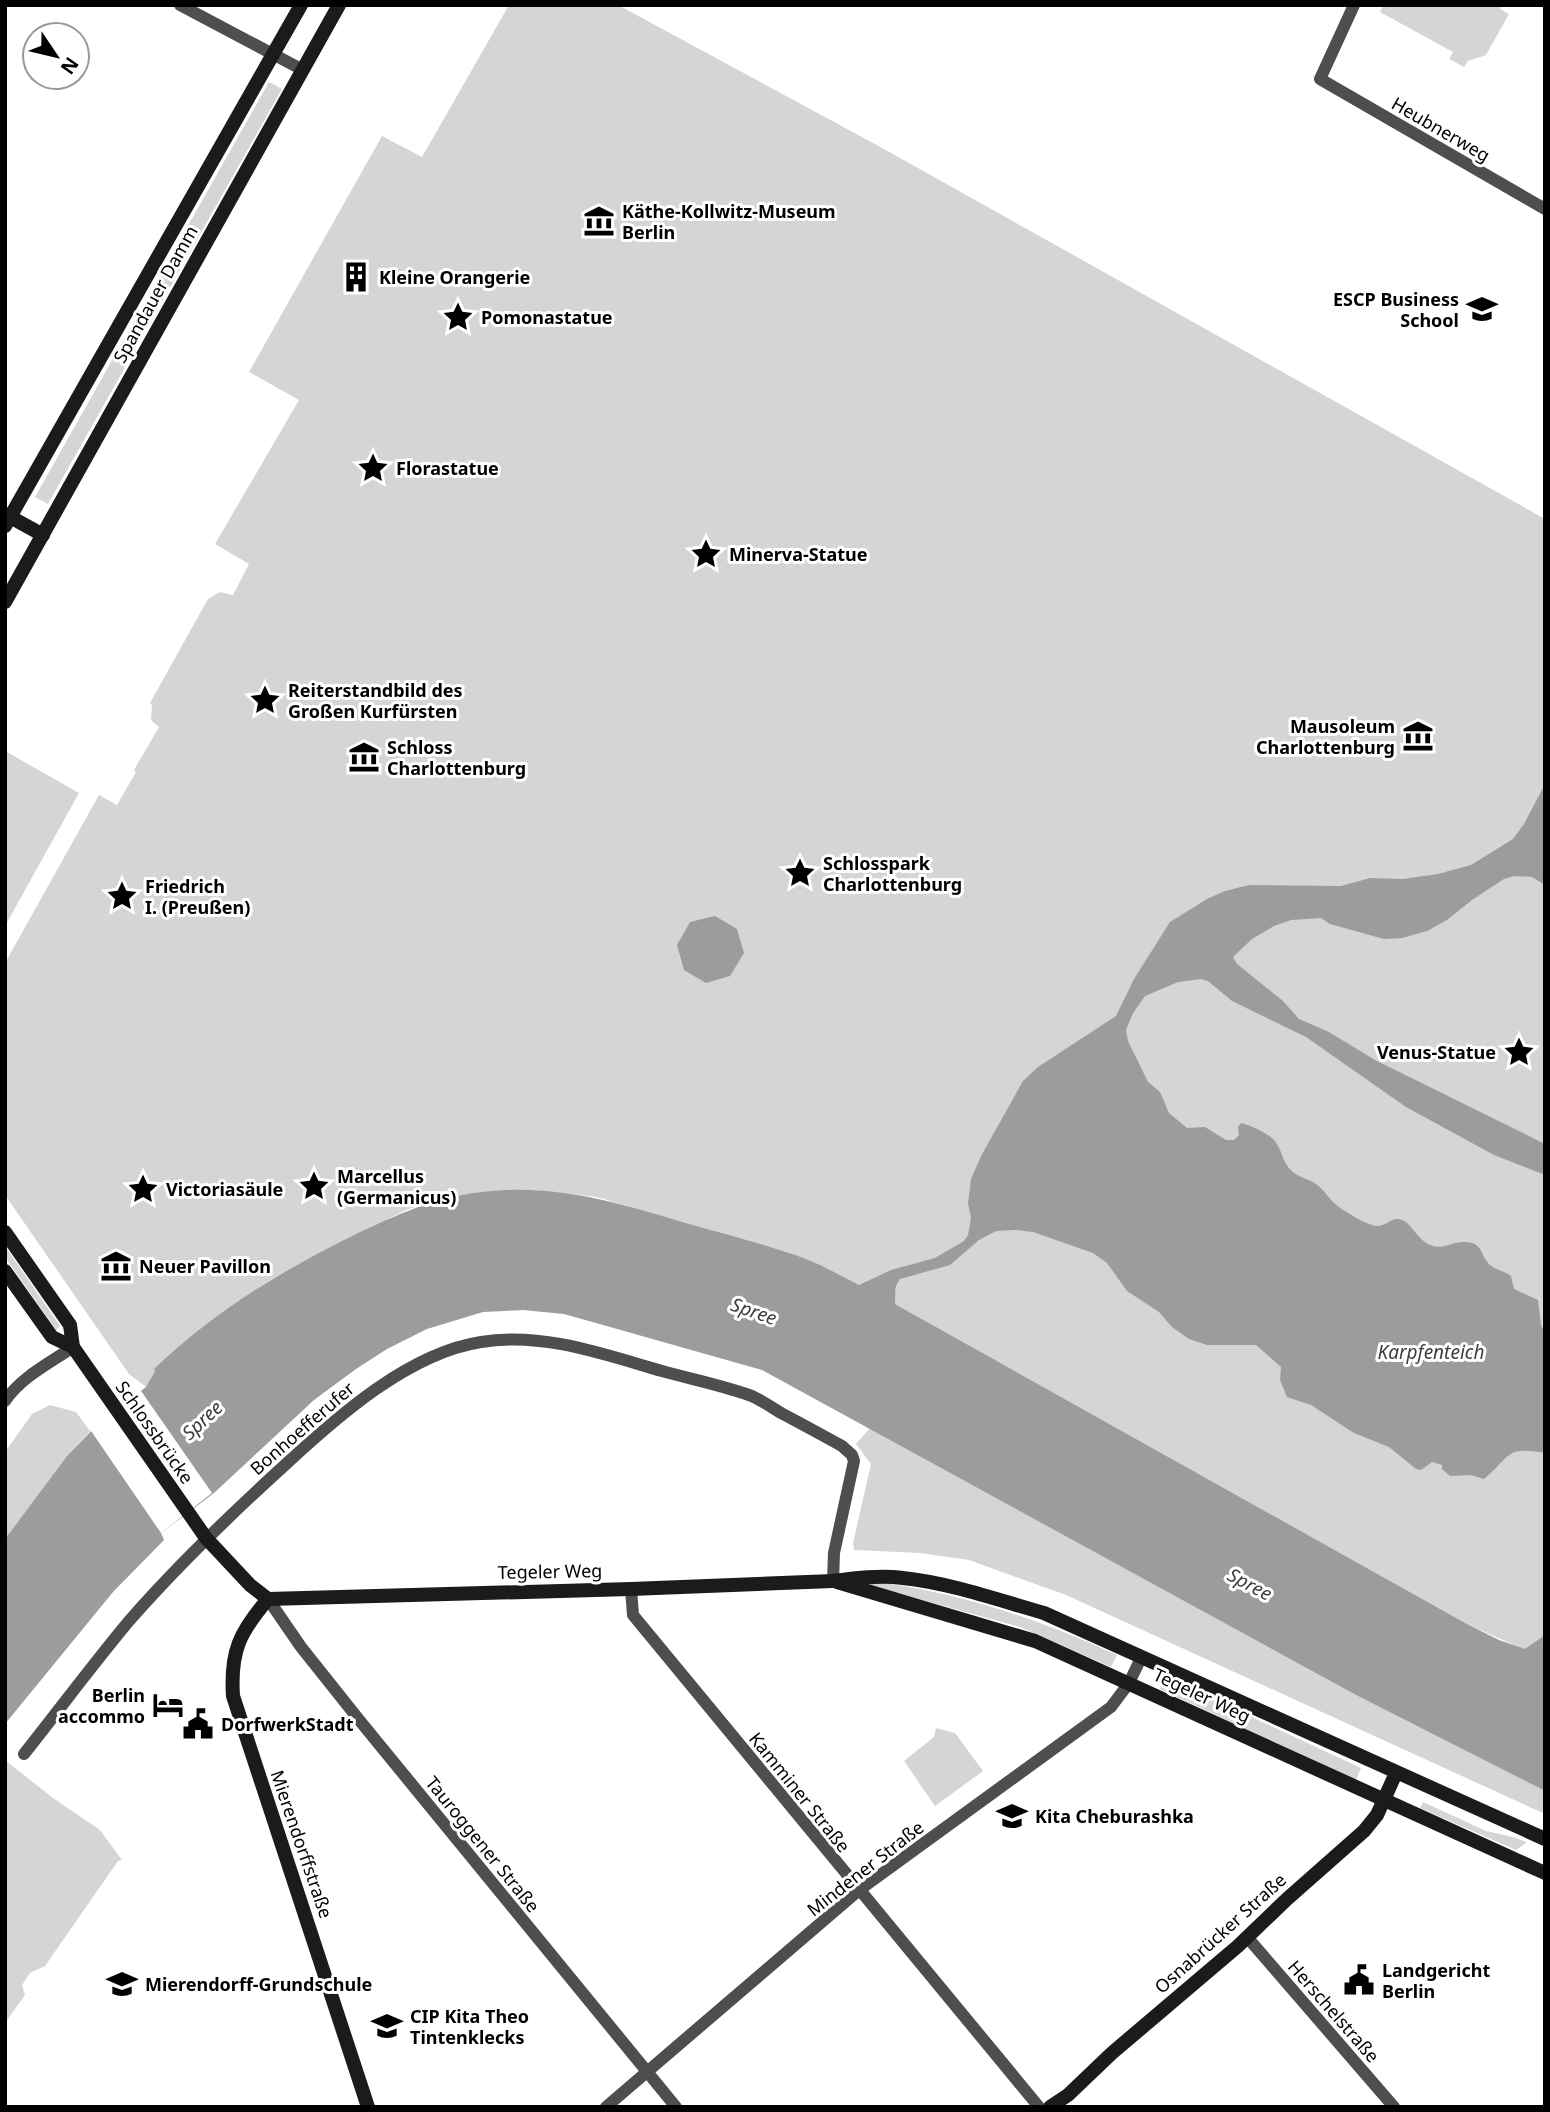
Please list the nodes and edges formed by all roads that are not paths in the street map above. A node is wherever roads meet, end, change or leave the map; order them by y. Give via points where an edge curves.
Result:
1 (180, 5) edge
2 (301, 5) edge
3 (339, 5) edge
4 (1354, 5) edge
5 (273, 54) junction
6 (303, 70) junction
7 (1545, 209) edge
8 (7, 519) edge
9 (43, 535) junction
10 (6, 599) edge
11 (5, 1232) edge
12 (5, 1271) edge
13 (74, 1347) junction
14 (5, 1401) edge
15 (206, 1538) junction
16 (833, 1581) junction
17 (631, 1589) junction
18 (268, 1599) junction
19 (1141, 1657) junction
20 (1129, 1683) junction
21 (24, 1754) dead end
22 (1396, 1773) junction
23 (1384, 1800) junction
24 (1545, 1839) edge
25 (1545, 1873) edge
26 (858, 1891) junction
27 (1247, 1937) junction
28 (647, 2071) junction
29 (369, 2107) edge
30 (606, 2107) edge
31 (676, 2107) edge
32 (1039, 2107) edge
33 (1050, 2107) edge
34 (1394, 2107) edge

1 - 5 street
2 - 5 main road, Spandauer Damm
3 - 6 main road, Spandauer Damm
4 - 7 street, Heubnerweg via 1320,79
5 - 6 street
5 - 8 main road, Spandauer Damm
6 - 9 main road, Spandauer Damm
8 - 9 main road
9 - 10 main road, Spandauer Damm
11 - 13 main road via 70,1325
12 - 13 main road via 52,1337
13 - 14 street via 13,1389
13 - 15 main road, Schlossbrücke
15 - 16 street, Bonhoefferufer via 325,1428 389,1381 419,1364 478,1342 540,1340 751,1396 842,1446 855,1461 834,1553
15 - 18 main road, Schlossbrücke
15 - 21 street, Bonhoefferufer via 129,1622
16 - 17 main road, Tegeler Weg
16 - 19 main road, Tegeler Weg via 903,1578 966,1591 1044,1613
16 - 20 main road, Tegeler Weg via 1035,1641
17 - 18 main road, Tegeler Weg
17 - 26 street, Kamminer Straße via 633,1615
18 - 28 street, Tauroggener Straße via 301,1647
18 - 29 main road, Mierendorffstraße via 248,1623 234,1658 233,1696
19 - 20 street, Mindener Straße
19 - 22 main road, Tegeler Weg
20 - 23 main road, Tegeler Weg
20 - 26 street, Mindener Straße via 1111,1707
22 - 23 main road, Osnabrücker Straße
22 - 24 main road, Tegeler Weg
23 - 25 main road, Tegeler Weg
23 - 27 main road, Osnabrücker Straße via 1364,1831
26 - 28 street, Mindener Straße
26 - 32 street, Kamminer Straße
27 - 33 main road, Osnabrücker Straße
27 - 34 street, Herschelstraße
28 - 30 street, Mindener Straße
28 - 31 street, Tauroggener Straße

